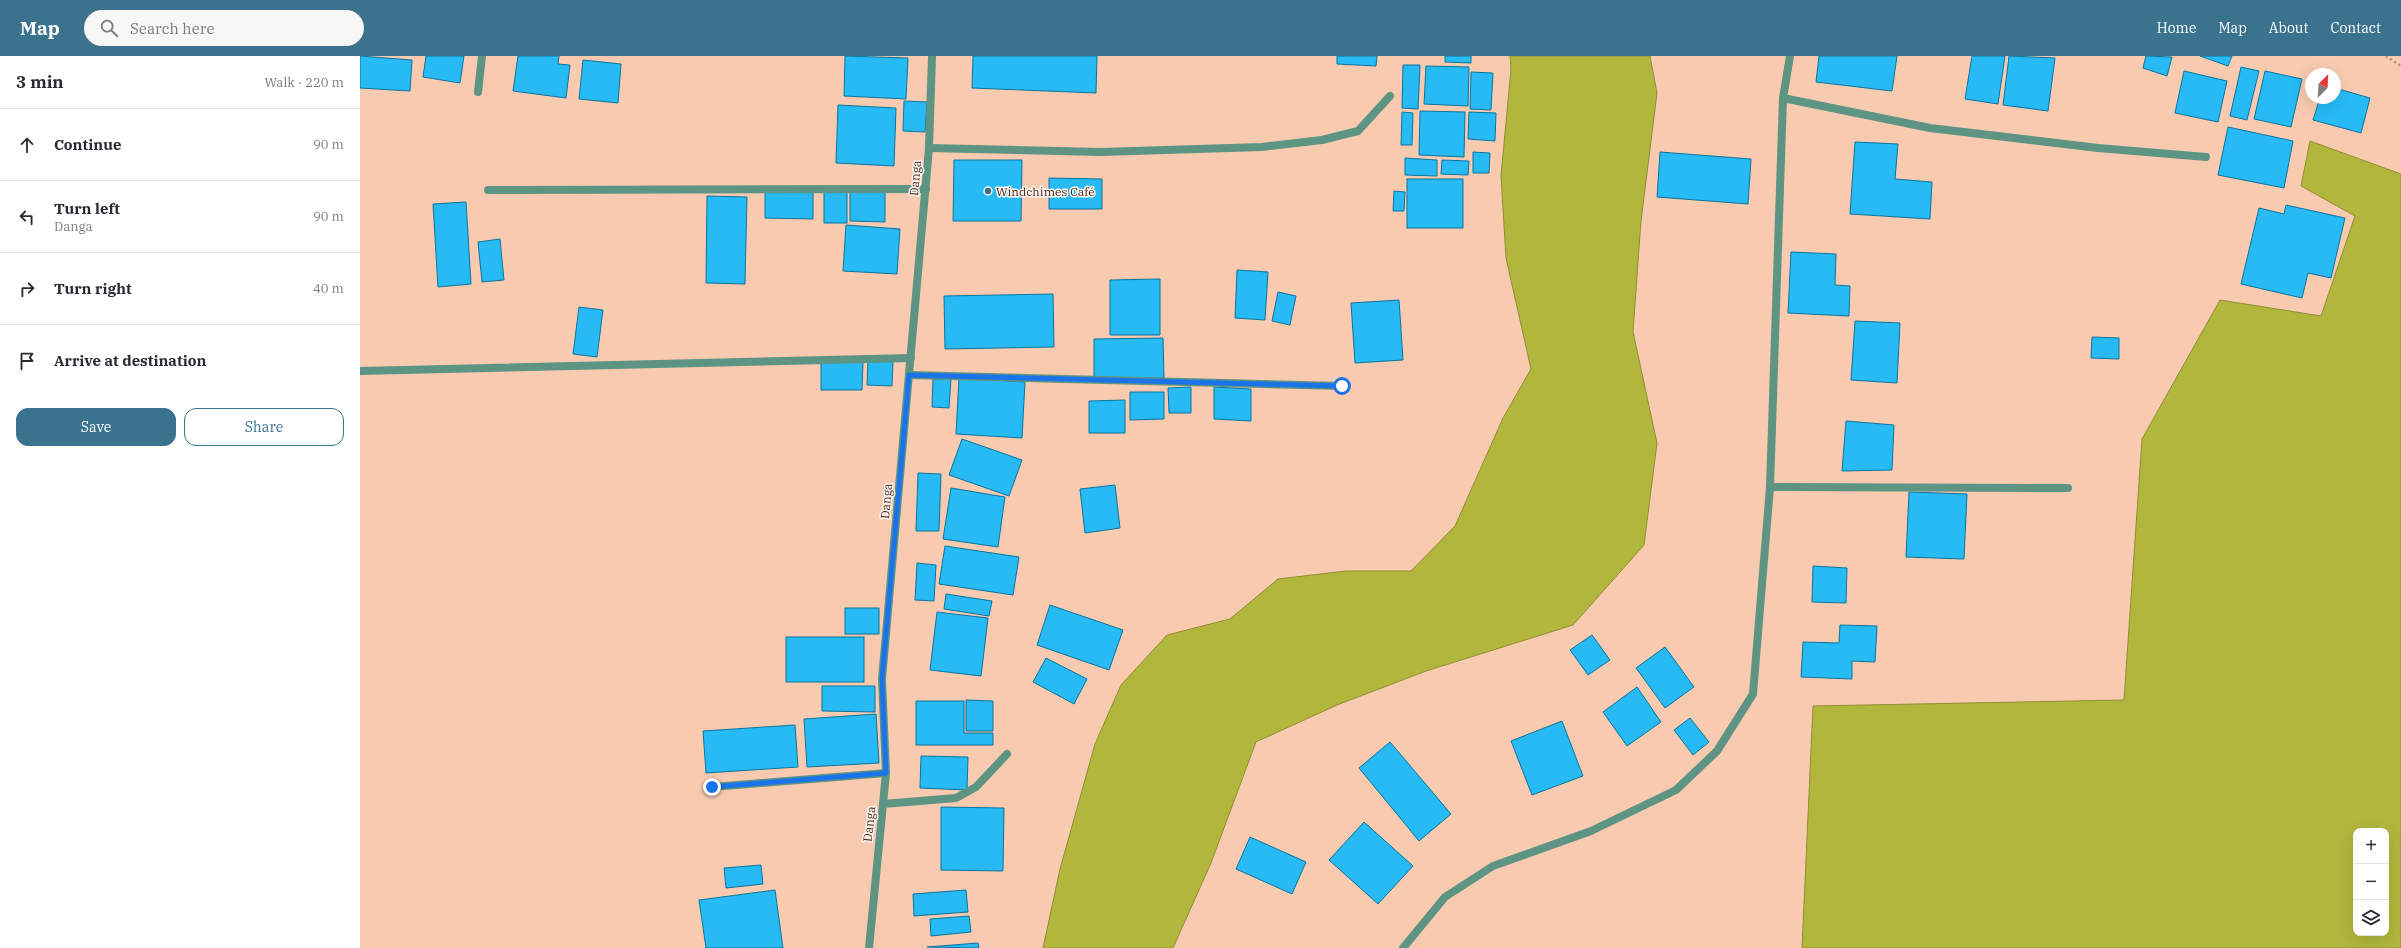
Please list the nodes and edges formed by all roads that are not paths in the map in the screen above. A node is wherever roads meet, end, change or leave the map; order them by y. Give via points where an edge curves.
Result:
1 (482, 56) edge
2 (932, 56) edge
3 (1790, 56) edge
4 (478, 92) dead end
5 (1390, 96) dead end
6 (1783, 98) junction
7 (929, 148) junction
8 (2206, 157) dead end
9 (488, 190) dead end
10 (926, 190) junction
11 (911, 358) junction
12 (360, 371) edge
13 (909, 375) junction
14 (1342, 386) dead end
15 (1770, 487) junction
16 (2068, 488) dead end
17 (1008, 754) dead end
18 (886, 773) junction
19 (712, 787) dead end
20 (883, 804) junction
21 (869, 948) edge
22 (1403, 948) edge

1 - 4 street
2 - 7 street, Danga
3 - 6 street
5 - 7 street via 1358,131 1322,140 1262,147 1101,152
6 - 8 street via 1930,128 2098,148
6 - 15 street
7 - 10 street, Danga
9 - 10 street
10 - 11 street, Danga
11 - 12 street
11 - 13 street, Danga
13 - 14 street
13 - 18 street, Danga via 882,679
15 - 16 street
15 - 22 street via 1753,694 1717,751 1676,790 1591,831 1493,866 1444,897
17 - 20 street via 976,787 956,798
18 - 19 street
18 - 20 street, Danga
20 - 21 street, Danga

